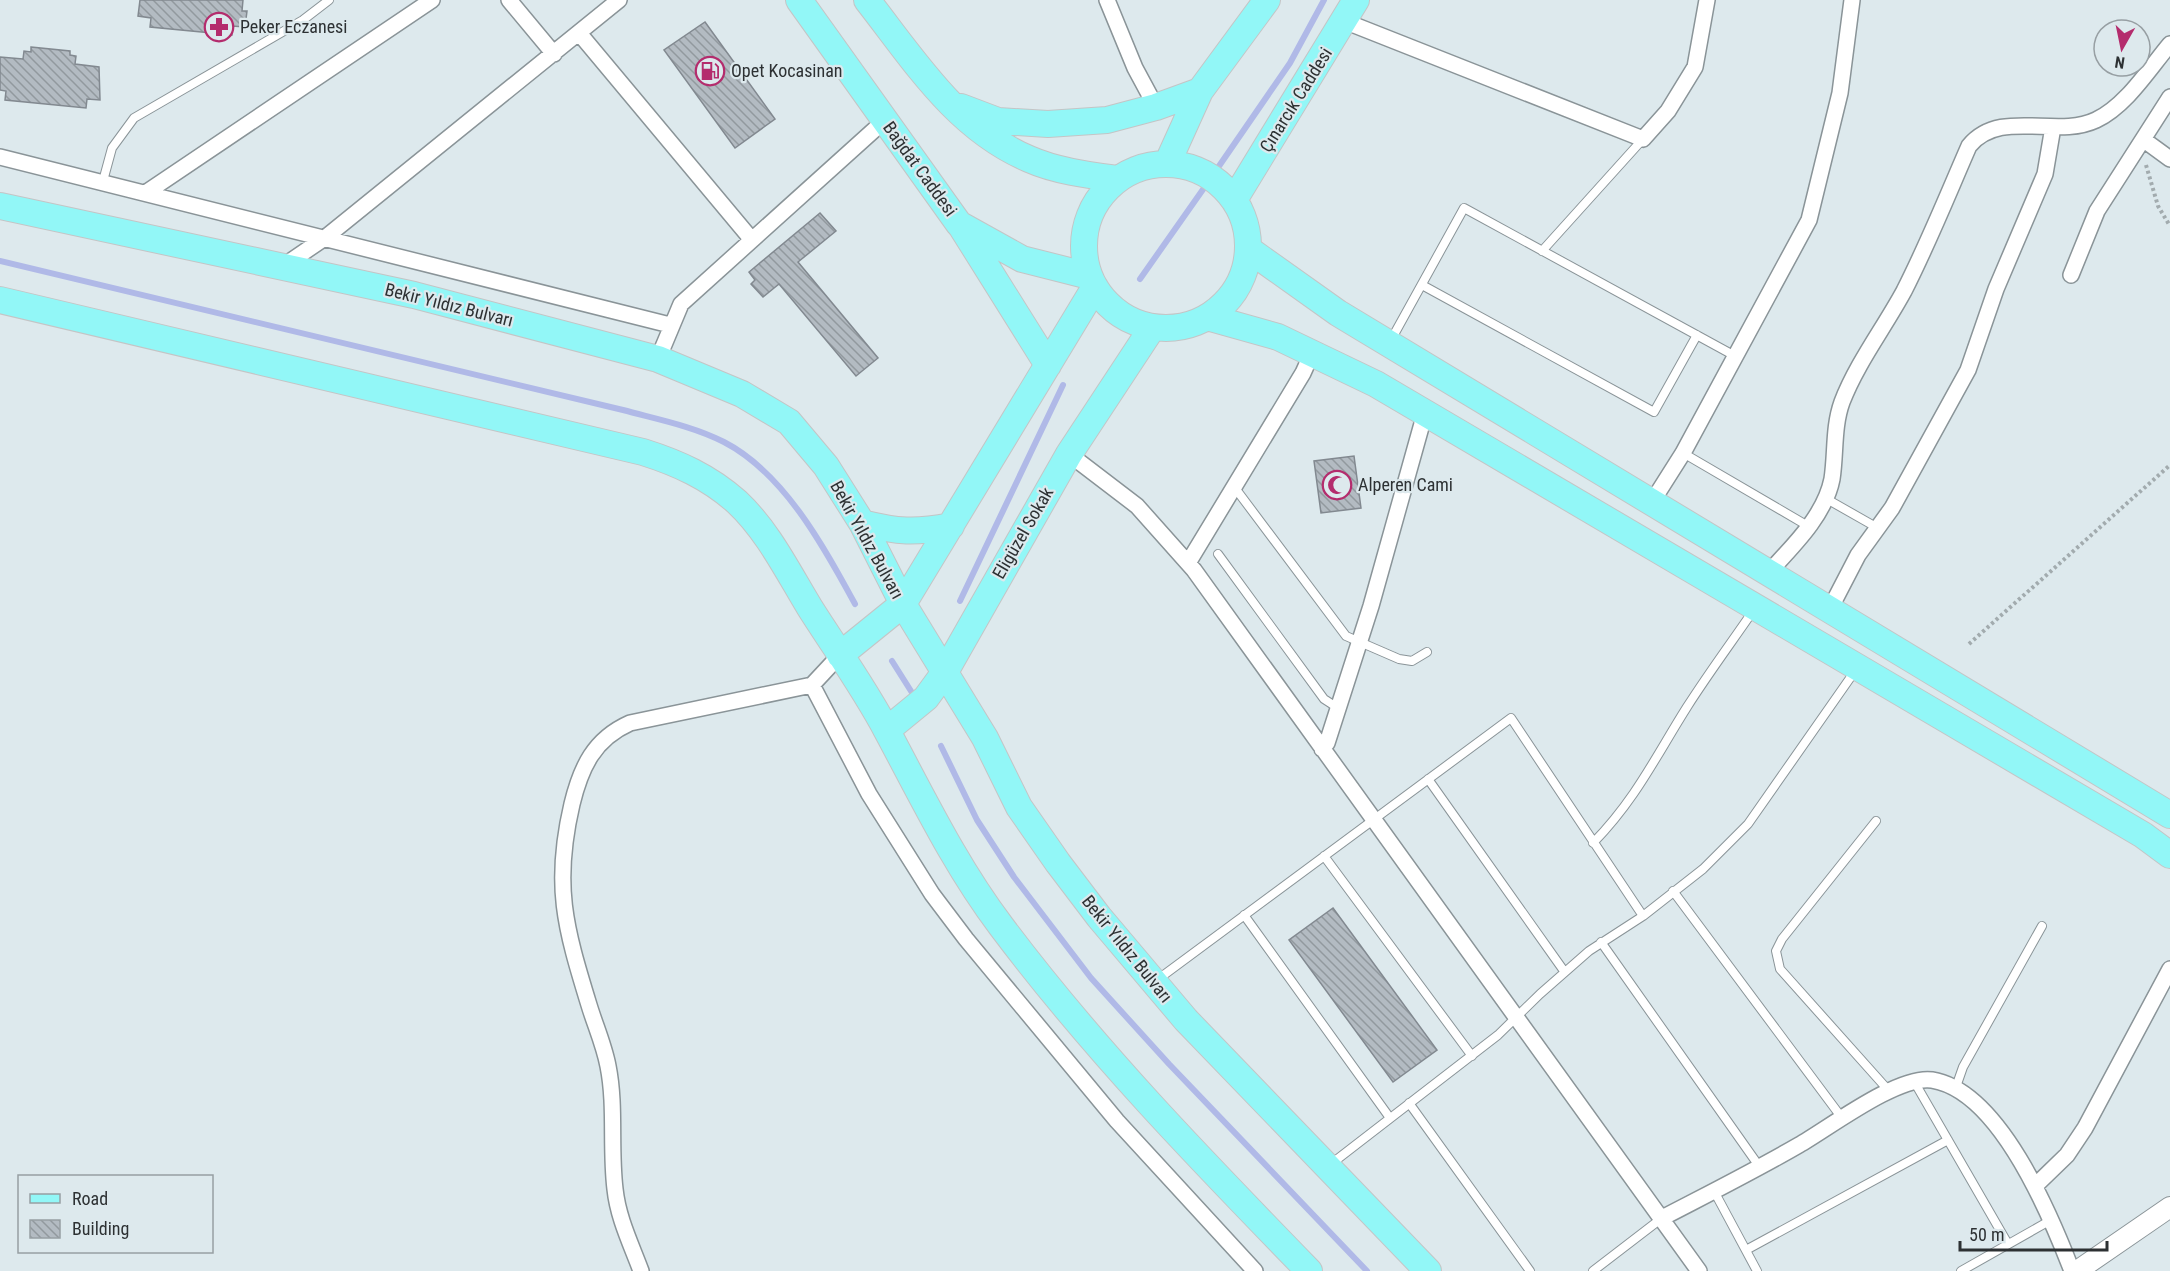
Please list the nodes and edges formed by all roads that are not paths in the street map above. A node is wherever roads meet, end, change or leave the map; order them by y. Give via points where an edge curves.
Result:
1 (329, 0) edge
2 (432, 0) edge
3 (509, 0) edge
4 (619, 0) edge
5 (799, 0) edge
6 (867, 0) edge
7 (1107, 0) edge
8 (1707, 0) edge
9 (1852, 0) edge
10 (1260, 4) edge
11 (1350, 11) edge
12 (579, 33) junction
13 (2170, 44) edge
14 (554, 54) junction
15 (1200, 91) junction
16 (2170, 97) edge
17 (948, 102) junction
18 (1156, 107) junction
19 (884, 121) junction
20 (2053, 127) junction
21 (1643, 139) junction
22 (2141, 144) junction
23 (0, 157) edge
24 (2170, 159) edge
25 (1167, 164) junction
26 (1118, 179) junction
27 (103, 181) junction
28 (147, 192) junction
29 (1234, 200) junction
30 (0, 207) edge
31 (959, 224) junction
32 (326, 237) junction
33 (752, 240) junction
34 (1248, 249) junction
35 (1542, 251) junction
36 (285, 266) junction
37 (2071, 275) dead end
38 (1092, 282) junction
39 (1422, 285) junction
40 (0, 300) edge
41 (1207, 318) junction
42 (670, 326) junction
43 (1152, 328) junction
44 (1697, 335) junction
45 (1389, 344) junction
46 (1312, 353) junction
47 (1736, 356) junction
48 (658, 359) junction
49 (1048, 365) junction
50 (1425, 413) junction
51 (1683, 453) junction
52 (1069, 454) junction
53 (1235, 488) junction
54 (1825, 498) junction
55 (1652, 502) junction
56 (862, 523) junction
57 (951, 526) junction
58 (1808, 526) junction
59 (1876, 527) junction
60 (1218, 554) dead end
61 (1188, 563) junction
62 (1769, 572) junction
63 (903, 604) junction
64 (1755, 608) junction
65 (1830, 609) junction
66 (1359, 643) junction
67 (1427, 652) dead end
68 (840, 655) junction
69 (1857, 668) junction
70 (945, 672) junction
71 (812, 685) junction
72 (1338, 708) junction
73 (886, 730) junction
74 (1322, 749) junction
75 (1428, 778) junction
76 (2170, 815) edge
77 (1372, 820) junction
78 (1876, 821) dead end
79 (1593, 843) junction
80 (2170, 855) edge
81 (1324, 856) junction
82 (1673, 891) junction
83 (1244, 915) junction
84 (1643, 916) junction
85 (2042, 926) dead end
86 (1601, 942) junction
87 (2170, 969) edge
88 (1564, 971) junction
89 (1153, 983) junction
90 (1517, 1018) junction
91 (1472, 1056) junction
92 (1915, 1083) junction
93 (1956, 1087) junction
94 (1889, 1091) junction
95 (1409, 1103) junction
96 (1390, 1118) junction
97 (1842, 1118) junction
98 (1948, 1140) junction
99 (1759, 1166) junction
100 (1327, 1167) junction
101 (2036, 1185) junction
102 (1714, 1191) junction
103 (2170, 1207) edge
104 (1662, 1218) junction
105 (2052, 1219) junction
106 (2008, 1244) junction
107 (1746, 1250) junction
108 (641, 1271) edge
109 (1255, 1271) edge
110 (1309, 1271) edge
111 (1428, 1271) edge
112 (1530, 1271) edge
113 (1593, 1271) edge
114 (1699, 1271) edge
115 (1757, 1271) edge
116 (1961, 1271) edge
117 (2072, 1271) edge
118 (2077, 1271) edge

1 - 27 lane via 303,20 134,118 112,148
2 - 28 street
3 - 14 street
4 - 12 street
5 - 19 main road, Bağdat Caddesi
6 - 17 main road
7 - 18 street
8 - 21 street via 1695,67 1668,111
9 - 47 street via 1840,93 1809,220
10 - 15 main road
11 - 21 street
11 - 29 main road, Çınarcık Caddesi
12 - 14 street
12 - 33 street
13 - 20 street via 2106,114 2082,125
14 - 32 street
15 - 18 main road
15 - 25 main road
16 - 22 street
17 - 18 main road via 998,121 1048,124 1107,120
17 - 26 main road via 986,136 1029,159 1077,173
19 - 31 main road, Bağdat Caddesi
19 - 33 street
20 - 54 street via 1995,128 1980,134 1969,146 1908,282 1842,402
20 - 59 street via 2045,174 1996,289 1968,370 1892,508
21 - 35 lane
22 - 24 street
22 - 37 street via 2097,211
23 - 27 street
25 - 26 main road via 1141,168
25 - 29 main road via 1193,169 1216,181
26 - 38 main road via 1099,198 1087,221 1083,249
27 - 28 street
28 - 32 street
29 - 34 main road via 1245,224
30 - 36 main road, Bekir Yıldız Bulvarı
31 - 38 main road, Bağdat Caddesi via 1022,259
31 - 49 main road
32 - 36 street
32 - 42 street
33 - 42 street via 681,304
34 - 41 main road via 1243,275 1229,299
34 - 45 main road
35 - 39 lane via 1464,208
35 - 44 lane
36 - 48 main road, Bekir Yıldız Bulvarı via 414,295
38 - 43 main road via 1103,300 1126,318
38 - 49 main road
39 - 44 lane via 1654,412
39 - 45 lane
40 - 68 main road via 643,452 685,467 723,490 754,520
41 - 43 main road via 1181,327
41 - 46 main road via 1278,337
42 - 48 street
43 - 52 main road, Eligüzel Sokak
44 - 47 lane
45 - 55 main road
46 - 50 main road
46 - 53 street
47 - 51 street
48 - 56 main road, Bekir Yıldız Bulvarı via 742,394 789,422 826,466
49 - 57 main road
50 - 64 main road
50 - 66 street
51 - 55 street
51 - 58 lane
52 - 61 street via 1137,506
52 - 70 main road, Eligüzel Sokak
53 - 61 street
53 - 66 lane via 1346,636
54 - 58 street
54 - 59 lane
55 - 62 main road
56 - 57 main road via 919,532
56 - 63 main road, Bekir Yıldız Bulvarı
57 - 63 main road
58 - 62 street
59 - 65 street
60 - 72 lane via 1324,699
61 - 74 street
62 - 65 main road
63 - 68 main road
63 - 70 main road, Bekir Yıldız Bulvarı
64 - 69 main road
64 - 79 lane via 1687,707 1654,766 1615,821
65 - 76 main road
66 - 67 lane via 1412,661
66 - 72 street
68 - 71 street
68 - 73 main road
69 - 80 main road via 2143,835
69 - 82 lane via 1748,824
70 - 73 main road, Eligüzel Sokak via 926,698
70 - 89 main road, Bekir Yıldız Bulvarı via 985,738 1019,807
71 - 108 street via 630,723 591,752 575,789 562,860 564,915 608,1065 615,1190 625,1232
71 - 109 street via 869,794 926,885 966,939 1118,1121
72 - 74 street
73 - 110 main road via 938,831 1027,961 1148,1104
74 - 77 street
75 - 77 lane
75 - 79 lane via 1510,718
75 - 88 lane
77 - 81 lane
77 - 90 street
78 - 94 lane via 1782,939 1775,957 1780,969
79 - 84 lane
81 - 83 lane
81 - 91 lane
82 - 84 lane
82 - 97 lane
83 - 89 lane
83 - 96 lane
84 - 86 lane
85 - 93 lane via 1962,1066
86 - 88 lane
86 - 99 lane
87 - 101 street via 2085,1128 2067,1155
88 - 90 lane
89 - 100 main road, Bekir Yıldız Bulvarı
90 - 91 lane
90 - 104 street
91 - 95 lane
92 - 93 street via 1929,1079
92 - 94 street
92 - 98 lane
93 - 101 street via 1980,1108
94 - 97 street
95 - 96 lane
95 - 112 lane
96 - 100 lane
97 - 99 street
98 - 106 lane
98 - 107 lane
99 - 102 street
100 - 111 main road, Bekir Yıldız Bulvarı
101 - 105 street
102 - 104 street
102 - 107 lane
103 - 118 street
104 - 113 lane
104 - 114 street
105 - 106 lane
105 - 117 street
106 - 116 lane
107 - 115 lane

